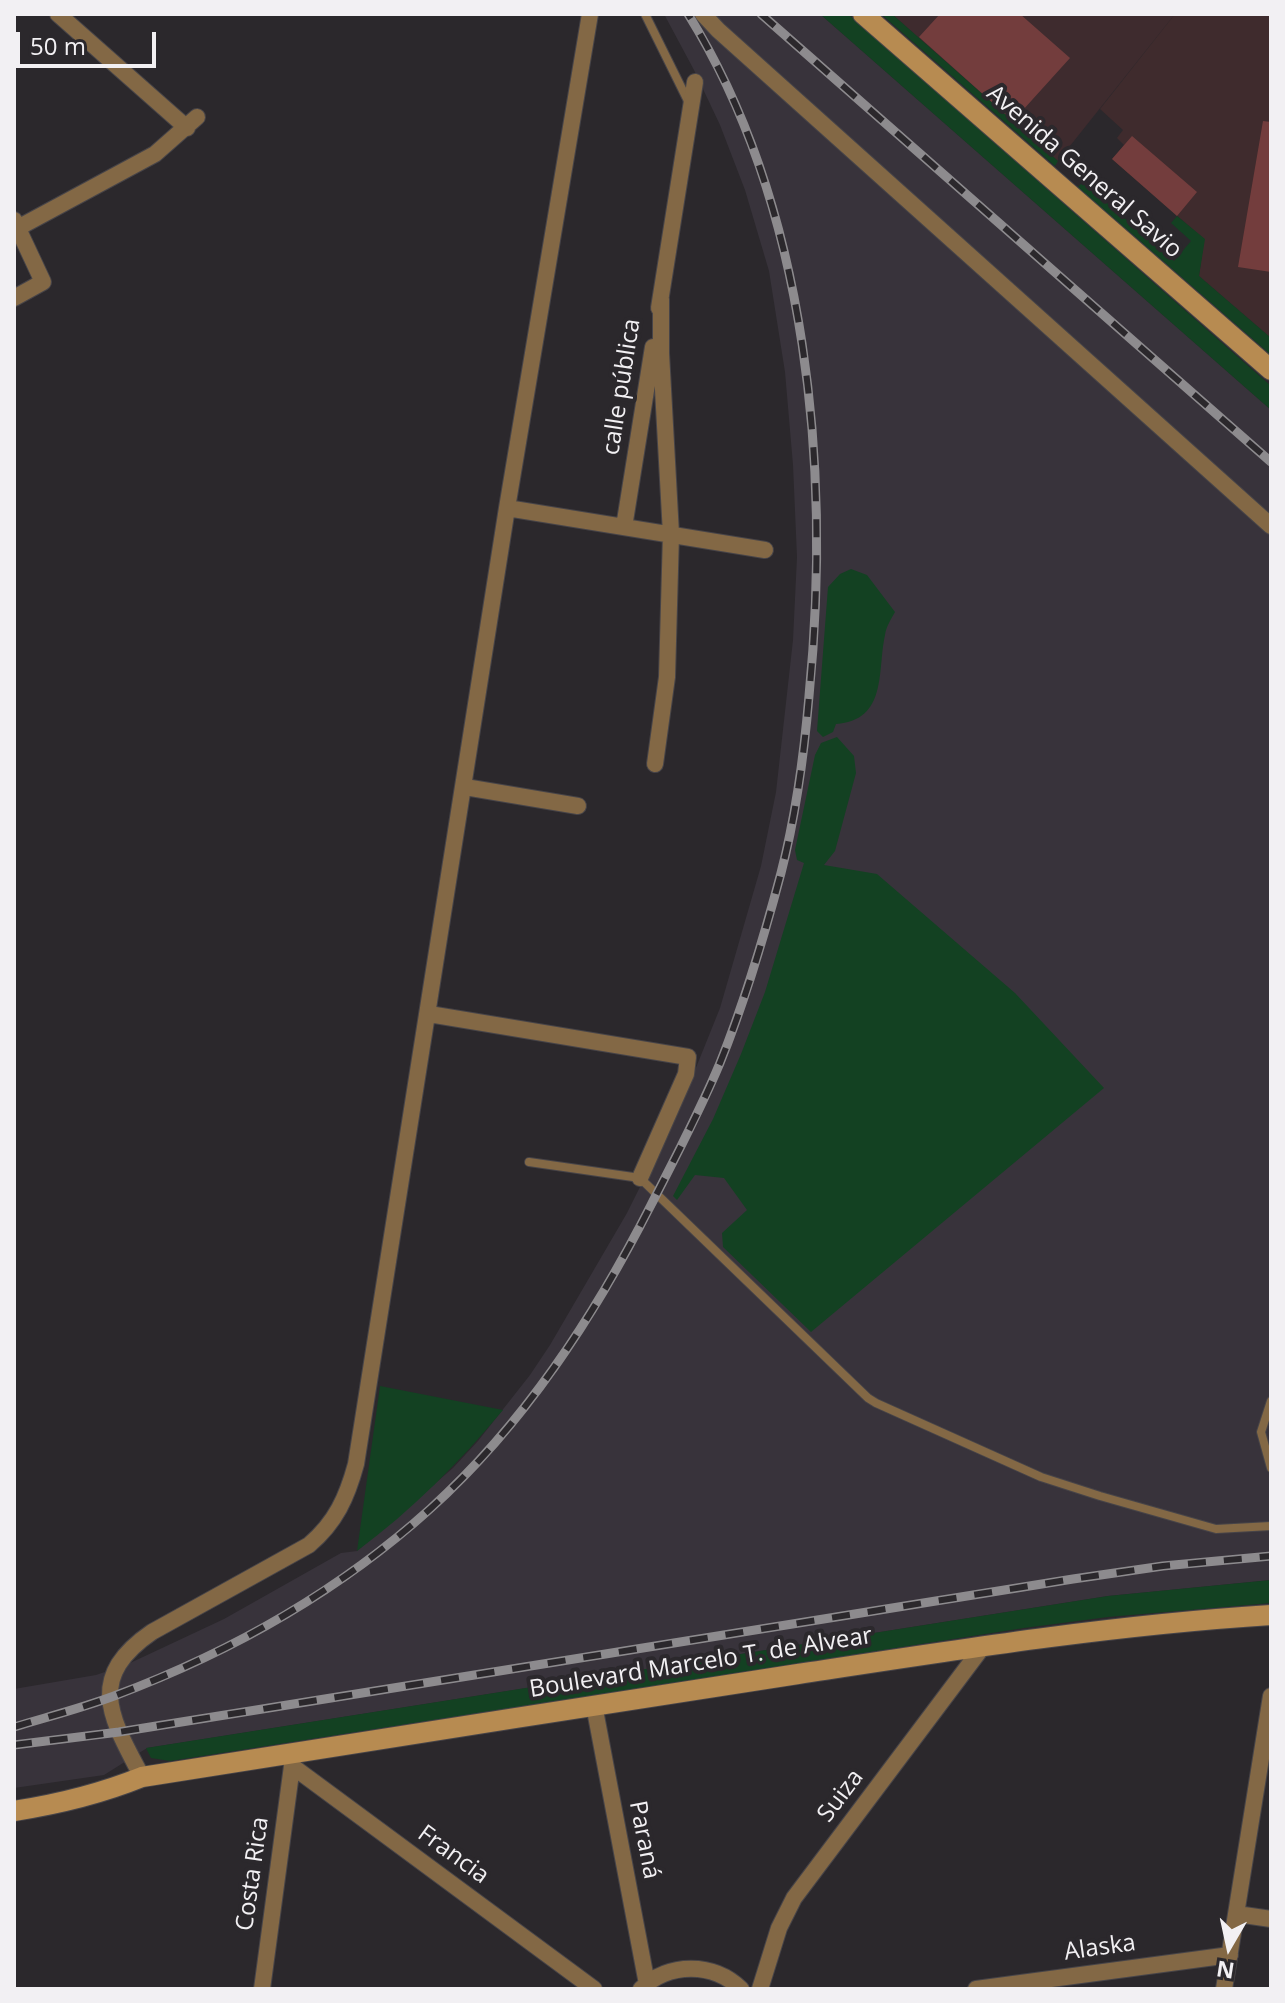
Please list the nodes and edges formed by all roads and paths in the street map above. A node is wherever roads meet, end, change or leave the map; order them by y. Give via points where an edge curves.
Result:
1 (58, 14) edge
2 (590, 14) edge
3 (645, 14) edge
4 (703, 14) edge
5 (863, 14) edge
6 (695, 82) dead end
7 (691, 108) junction
8 (16, 225) edge
9 (14, 298) edge
10 (661, 299) junction
11 (1271, 370) edge
12 (507, 508) junction
13 (1271, 526) edge
14 (624, 527) junction
15 (671, 534) junction
16 (765, 550) dead end
17 (655, 764) dead end
18 (465, 787) junction
19 (578, 806) dead end
20 (429, 1014) junction
21 (529, 1162) dead end
22 (640, 1178) junction
23 (1271, 1401) edge
24 (1271, 1468) edge
25 (1271, 1526) edge
26 (1271, 1615) edge
27 (984, 1645) junction
28 (1271, 1696) edge
29 (594, 1705) junction
30 (291, 1760) junction
31 (142, 1777) junction
32 (14, 1811) edge
33 (1237, 1914) junction
34 (1271, 1919) edge
35 (1230, 1955) junction
36 (644, 1986) edge
37 (262, 1989) edge
38 (594, 1989) edge
39 (741, 1989) edge
40 (760, 1989) edge
41 (976, 1989) edge
42 (1224, 1989) edge

1 - 8 street via 192,122 155,154
2 - 12 street
3 - 7 lane
4 - 13 street
5 - 11 main road, Avenida General Savio
6 - 7 street
7 - 10 street
8 - 9 street via 43,282
10 - 14 street, calle pública
10 - 15 street, calle pública
12 - 14 street
12 - 18 street
14 - 15 street
15 - 16 street
15 - 17 street, calle pública via 667,677
18 - 19 street
18 - 20 street
20 - 22 street via 688,1057 686,1074
20 - 31 street via 348,1493 325,1532 309,1545 152,1632 124,1655 110,1698 119,1732
21 - 22 lane
22 - 25 lane via 876,1403 1041,1477 1100,1496 1216,1529
23 - 24 lane via 1261,1432
26 - 27 main road, Boulevard Marcelo T. de Alvear via 1184,1620
27 - 29 main road, Boulevard Marcelo T. de Alvear
27 - 40 street, Suiza via 794,1898
28 - 33 street
29 - 30 main road, Boulevard Marcelo T. de Alvear
29 - 36 street, Paraná
30 - 31 main road, Boulevard Marcelo T. de Alvear
30 - 37 street, Costa Rica
30 - 38 street, Francia
31 - 32 main road, Boulevard Marcelo T. de Alvear via 74,1800
33 - 34 street
33 - 35 street
35 - 41 street, Alaska
35 - 42 street
36 - 39 street via 668,1972 692,1968 716,1973

